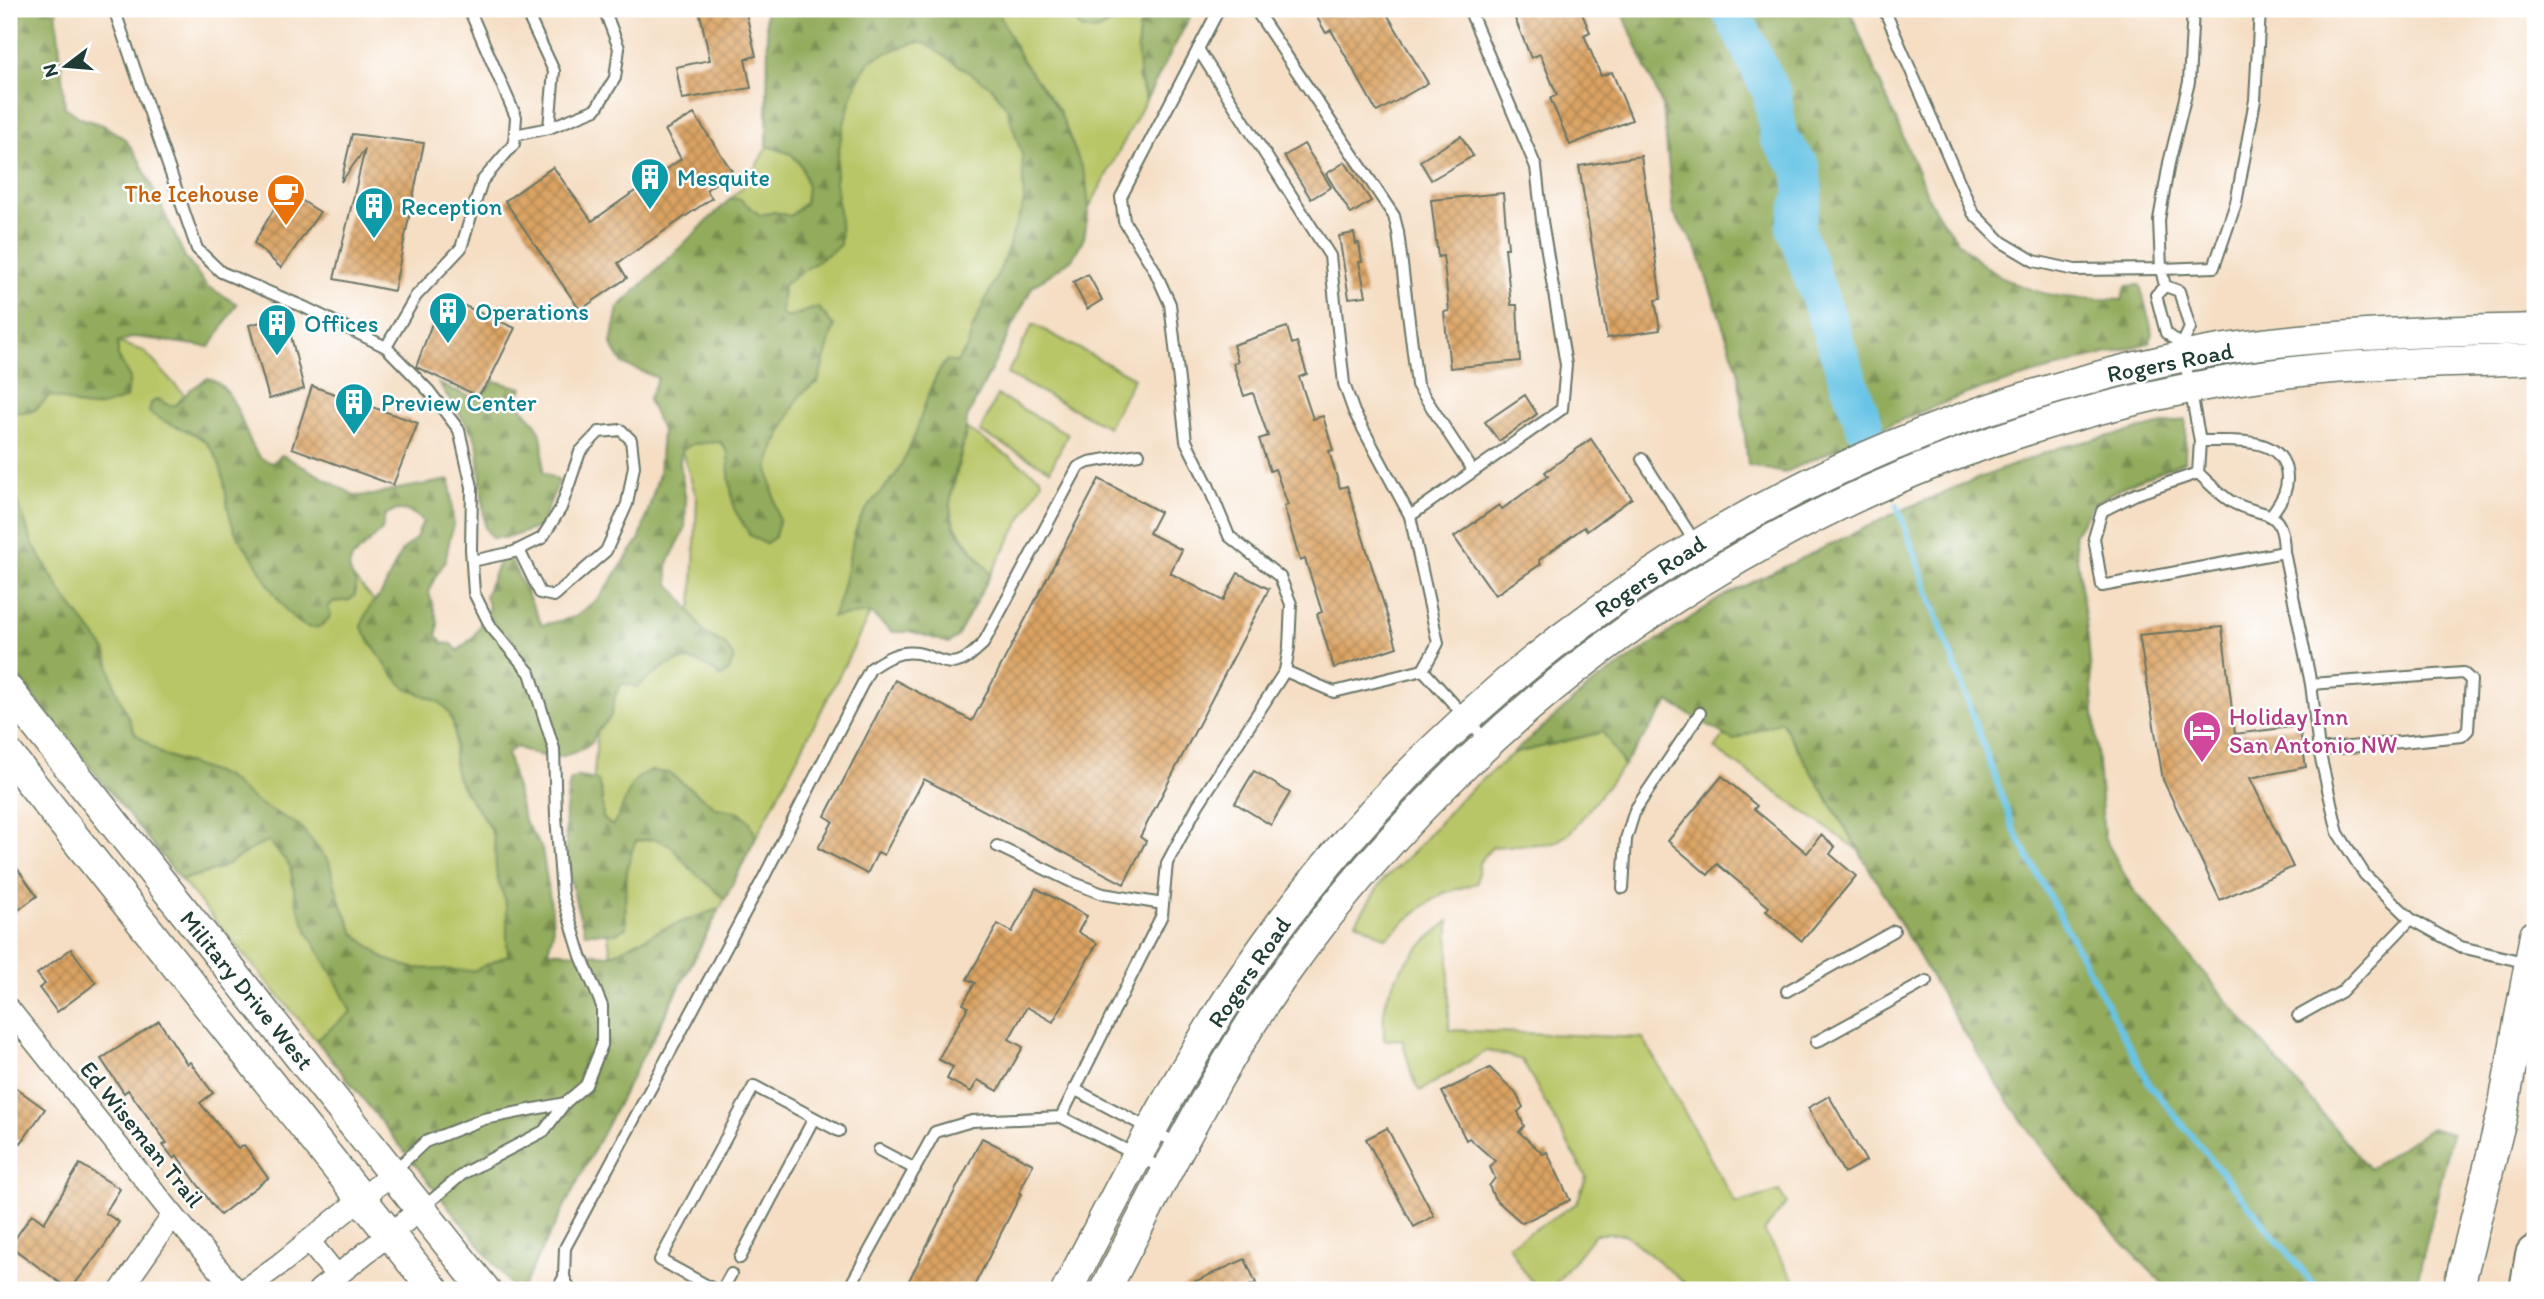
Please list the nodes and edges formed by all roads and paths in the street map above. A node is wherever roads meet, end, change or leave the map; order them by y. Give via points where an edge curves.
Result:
1 (114, 9) edge
2 (469, 9) edge
3 (525, 9) edge
4 (604, 9) edge
5 (1219, 9) edge
6 (1255, 9) edge
7 (1469, 9) edge
8 (1884, 9) edge
9 (2193, 9) edge
10 (2260, 9) edge
11 (1198, 49) junction
12 (549, 128) junction
13 (514, 135) junction
14 (2161, 269) junction
15 (2165, 286) junction
16 (2535, 329) edge
17 (386, 347) junction
18 (2183, 351) junction
19 (2535, 359) edge
20 (2191, 388) junction
21 (2200, 441) junction
22 (1139, 454) dead end
23 (1642, 458) dead end
24 (1473, 471) junction
25 (2198, 473) junction
26 (2271, 514) junction
27 (1410, 516) junction
28 (1696, 544) junction
29 (519, 550) junction
30 (2284, 552) junction
31 (472, 561) junction
32 (1423, 670) junction
33 (1285, 671) junction
34 (2311, 684) junction
35 (9, 691) edge
36 (1700, 713) dead end
37 (1467, 719) junction
38 (1487, 741) junction
39 (2319, 750) junction
40 (9, 755) edge
41 (997, 846) dead end
42 (1623, 888) dead end
43 (1163, 904) junction
44 (2411, 919) junction
45 (1894, 931) dead end
46 (2533, 949) edge
47 (1927, 981) dead end
48 (1787, 991) dead end
49 (9, 1009) edge
50 (2298, 1016) dead end
51 (1816, 1042) dead end
52 (1074, 1089) junction
53 (565, 1103) junction
54 (1060, 1117) junction
55 (814, 1118) junction
56 (1151, 1130) junction
57 (839, 1131) dead end
58 (879, 1150) dead end
59 (1137, 1156) junction
60 (1173, 1158) junction
61 (915, 1169) junction
62 (393, 1173) junction
63 (362, 1198) junction
64 (421, 1209) junction
65 (173, 1215) junction
66 (390, 1233) junction
67 (309, 1241) junction
68 (2535, 1255) edge
69 (740, 1258) dead end
70 (731, 1274) dead end
71 (337, 1276) junction
72 (564, 1277) junction
73 (121, 1290) edge
74 (236, 1290) edge
75 (244, 1290) edge
76 (319, 1290) edge
77 (434, 1290) edge
78 (485, 1290) edge
79 (557, 1290) edge
80 (570, 1290) edge
81 (715, 1290) edge
82 (722, 1290) edge
83 (848, 1290) edge
84 (1068, 1290) edge
85 (1105, 1290) edge
86 (2458, 1290) edge
87 (2529, 1290) edge

1 - 17 lane via 197,249 221,272
2 - 13 lane via 516,117
3 - 12 lane via 554,71
4 - 12 lane via 619,48 615,78 596,109
5 - 11 lane
6 - 24 lane via 1394,216 1417,384
7 - 24 lane via 1536,167 1566,365 1562,409
8 - 14 lane via 1973,214 2002,243 2034,261 2074,270
9 - 14 lane via 2189,82 2159,220
10 - 14 lane via 2255,100 2236,203 2214,267
11 - 27 lane via 1330,256 1344,384 1354,412
11 - 33 lane via 1121,197 1124,221 1170,304 1186,441 1229,536 1280,577 1291,604
12 - 13 lane
13 - 17 lane via 514,144 482,181 461,248 416,296
14 - 15 lane
15 - 18 lane via 2156,295 2166,333
15 - 18 lane via 2179,291 2190,328
16 - 18 main road, Rogers Road via 2302,339
17 - 31 lane via 459,430 472,486
18 - 20 lane
18 - 28 main road, Rogers Road via 1939,426 1825,475
19 - 20 main road, Rogers Road via 2328,368
20 - 21 lane
20 - 38 main road, Rogers Road via 2010,435 1819,513 1661,606 1568,673
21 - 25 lane
21 - 26 lane via 2273,448 2285,461 2289,482
22 - 72 lane via 1078,467 983,644 965,659 951,664 916,653 897,654 870,669 565,1248
23 - 28 lane
24 - 27 lane
25 - 26 lane via 2232,502
25 - 30 lane via 2136,494 2102,512 2094,538 2102,586
26 - 30 lane via 2284,532
27 - 32 lane via 1437,643
28 - 37 main road, Rogers Road via 1581,622
29 - 29 lane via 542,538 561,508 580,452 598,432 621,430 631,440 634,466 627,504 606,551 554,596 540,593
29 - 31 lane
30 - 34 lane
31 - 53 lane via 474,593 491,627 530,673 554,749 562,894 602,1006 602,1045 586,1085
32 - 33 lane via 1334,692
32 - 37 lane
33 - 43 lane via 1198,805 1167,863
34 - 39 lane
34 - 39 lane via 2463,673 2471,680 2468,730 2462,736
35 - 62 main road, Military Drive West
36 - 42 lane via 1635,810 1626,839
37 - 38 lane
37 - 56 main road, Rogers Road via 1370,815 1272,936 1217,1017
38 - 60 main road, Rogers Road via 1407,822 1314,934 1250,1026
39 - 44 lane via 2338,833 2365,875
40 - 63 main road, Military Drive West
41 - 43 lane via 1103,894
43 - 52 lane via 1162,915
44 - 46 lane via 2461,947
44 - 50 lane via 2341,992
45 - 48 lane
46 - 86 main road via 2493,1153
47 - 51 lane
49 - 65 street, Ed Wiseman Trail
52 - 54 lane
52 - 56 lane
53 - 62 lane via 484,1119 425,1142
53 - 64 lane via 544,1131 464,1173
54 - 59 lane
54 - 61 lane via 972,1121 935,1132
55 - 57 lane
55 - 69 lane
55 - 81 lane via 754,1086 660,1260
56 - 59 main road, Rogers Road
56 - 60 lane
58 - 61 lane
59 - 60 lane
59 - 84 main road, Rogers Road
60 - 85 main road, Rogers Road
61 - 83 lane
62 - 63 street
62 - 64 main road, Military Drive West
63 - 66 main road, Military Drive West
63 - 67 street
64 - 66 street
64 - 78 main road, Military Drive West
65 - 73 street
65 - 74 street, Ed Wiseman Trail
66 - 71 street
66 - 77 main road, Military Drive West
67 - 71 street
67 - 75 street
68 - 87 highway
70 - 82 lane
71 - 76 street
72 - 79 lane
72 - 80 lane

